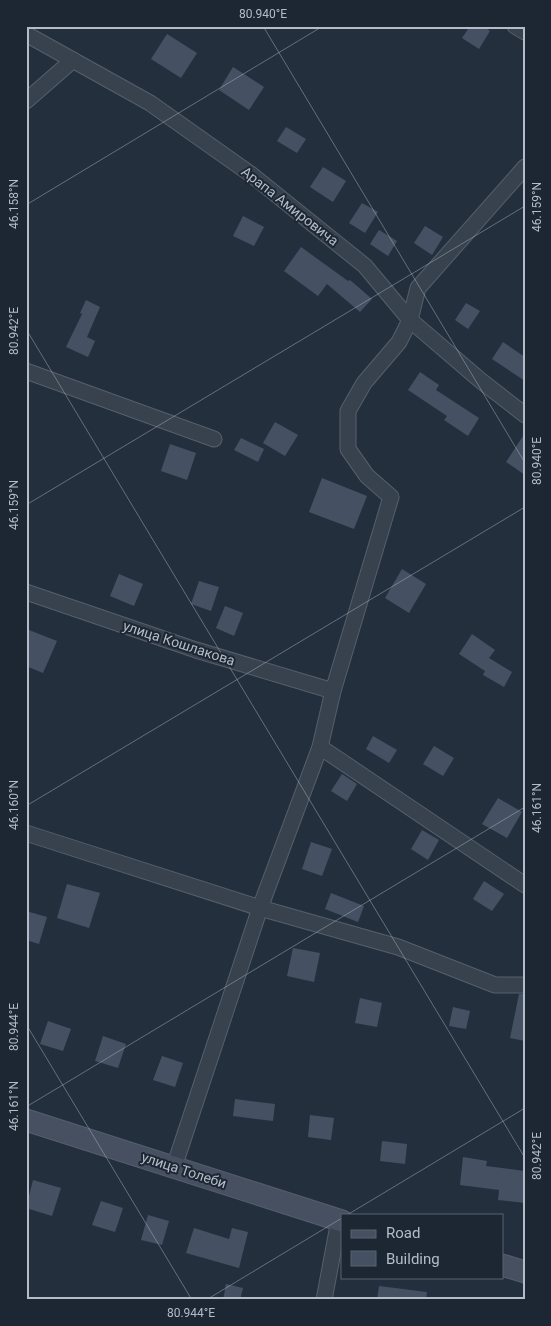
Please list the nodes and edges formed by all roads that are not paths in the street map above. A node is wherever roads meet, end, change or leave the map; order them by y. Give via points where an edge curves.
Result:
1 (515, 26) edge
2 (525, 32) edge
3 (26, 34) edge
4 (73, 60) junction
5 (26, 101) edge
6 (525, 167) edge
7 (410, 320) junction
8 (26, 371) edge
9 (525, 415) edge
10 (214, 439) dead end
11 (26, 592) edge
12 (333, 691) junction
13 (320, 747) junction
14 (26, 833) edge
15 (525, 885) edge
16 (260, 908) junction
17 (525, 984) edge
18 (26, 1120) edge
19 (174, 1167) junction
20 (341, 1220) edge
21 (504, 1266) edge
22 (525, 1272) edge
23 (324, 1300) edge

1 - 2 street
3 - 4 street, Арапа Амировича
4 - 5 street
4 - 7 street, Арапа Амировича via 150,103 252,175 365,266
6 - 7 street via 418,288
7 - 9 street, Арапа Амировича
7 - 12 street via 399,342 364,383 348,411 348,449 367,476 391,497
8 - 10 street
11 - 12 street, улица Кошлакова via 196,650
12 - 13 street
13 - 15 street
13 - 16 street
14 - 16 street
16 - 17 street via 398,947 495,985
16 - 19 street
18 - 19 street, улица Толеби
19 - 20 street, улица Толеби
20 - 23 street
21 - 22 street

